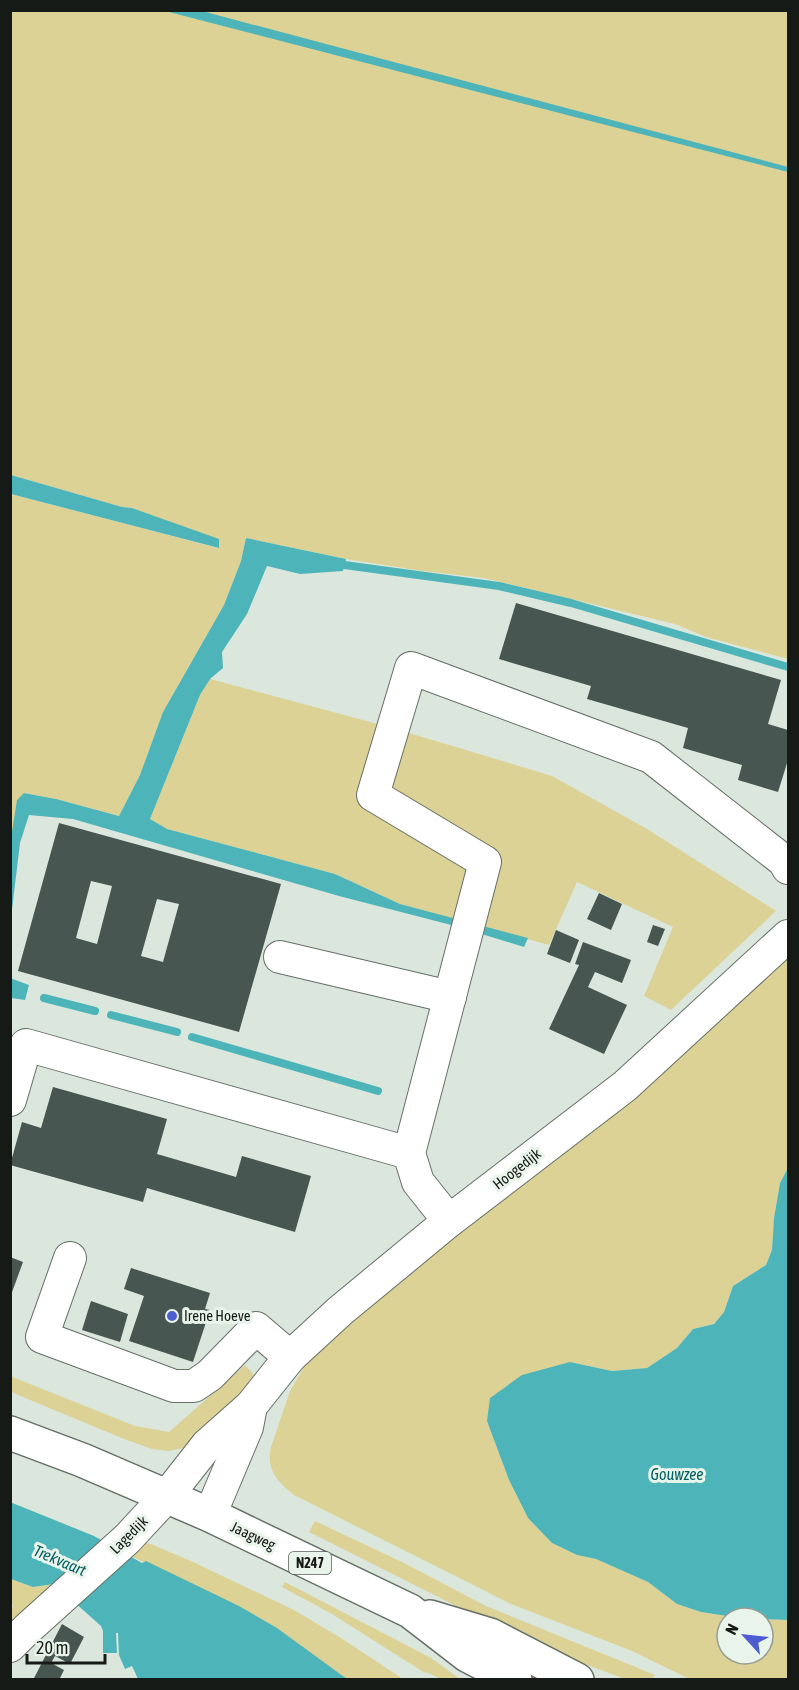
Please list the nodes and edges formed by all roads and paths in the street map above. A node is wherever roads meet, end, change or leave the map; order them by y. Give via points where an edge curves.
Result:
1 (789, 868) edge
2 (789, 936) edge
3 (280, 957) dead end
4 (450, 997) junction
5 (10, 1100) edge
6 (409, 1153) junction
7 (449, 1221) junction
8 (70, 1258) dead end
9 (290, 1357) junction
10 (251, 1406) junction
11 (10, 1433) edge
12 (167, 1496) junction
13 (210, 1515) junction
14 (410, 1611) junction
15 (10, 1646) edge
16 (515, 1680) edge
17 (577, 1680) edge

1 - 4 street via 651,757 411,668 373,795 485,862
2 - 7 street, Hoogedijk via 625,1086
3 - 4 street
4 - 6 street
5 - 6 street via 26,1045
6 - 7 street via 418,1182
7 - 9 street, Hoogedijk
8 - 9 street via 42,1337 174,1386 194,1386 210,1375 256,1328
9 - 10 street, Hoogedijk
10 - 12 street, Hoogedijk via 207,1445
10 - 13 street, Hoogedijk via 247,1427
11 - 12 main road, Jaagweg / N247
12 - 13 main road, Jaagweg / N247
12 - 15 street, Lagedijk via 127,1539
13 - 14 main road, Jaagweg / N247
14 - 16 main road, Jaagweg / N247 via 467,1655
14 - 17 main road, N247 via 490,1635

